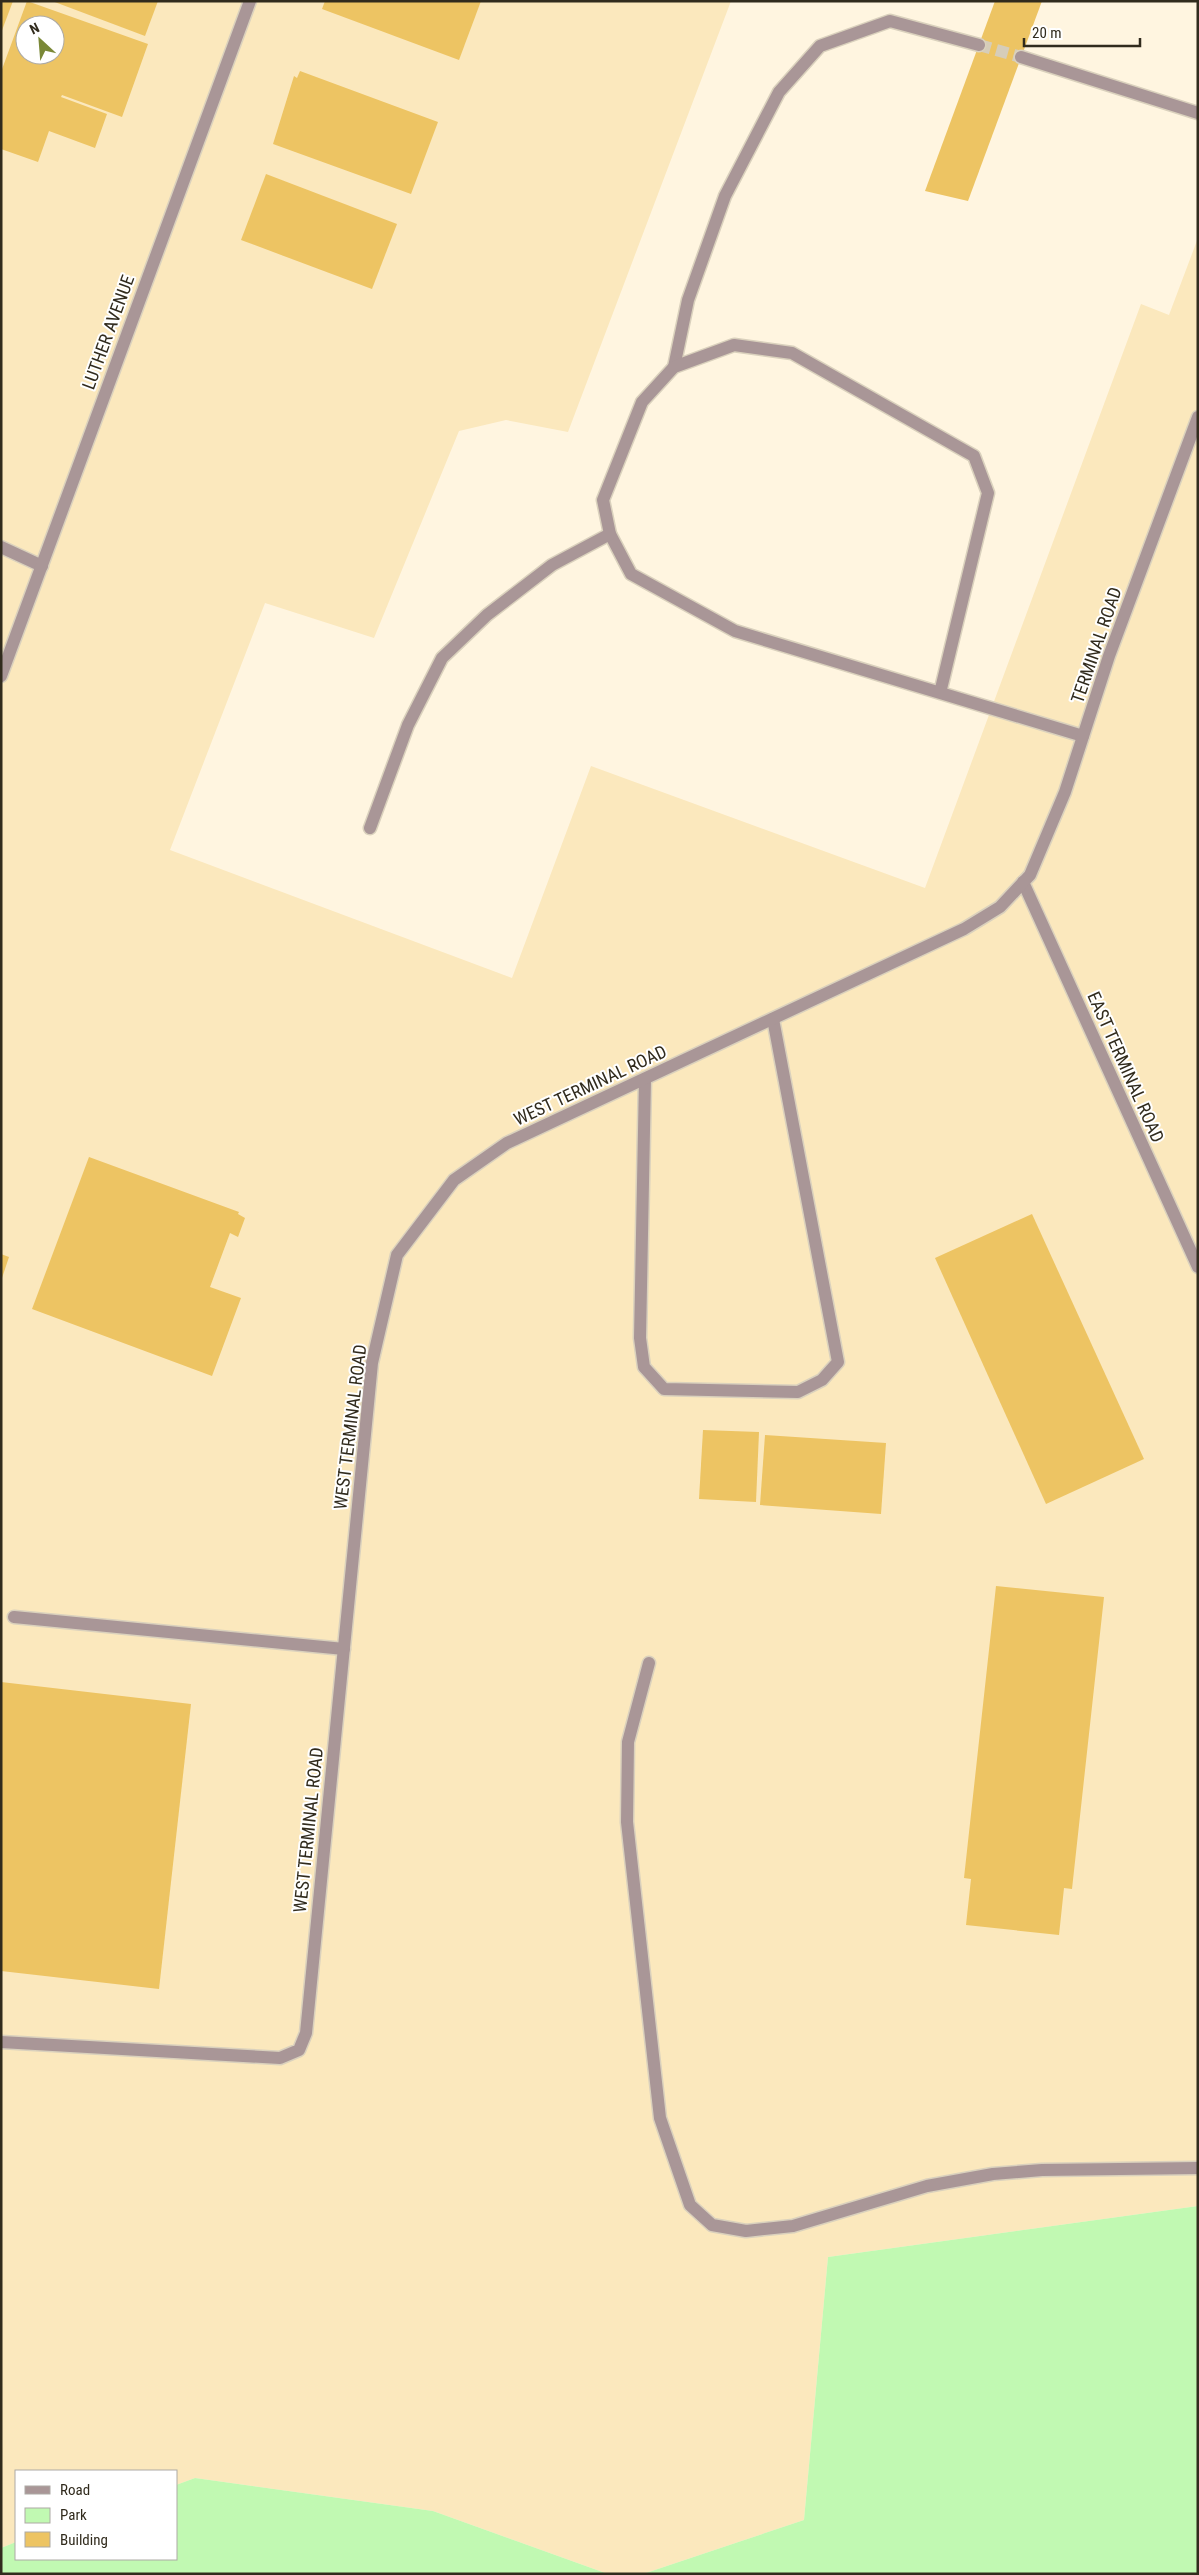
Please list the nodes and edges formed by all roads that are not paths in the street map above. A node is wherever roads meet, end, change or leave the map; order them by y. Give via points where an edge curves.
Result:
1 (250, 1) edge
2 (979, 45) tunnel mouth
3 (1021, 57) tunnel mouth
4 (1198, 113) edge
5 (674, 367) junction
6 (1198, 417) edge
7 (610, 534) junction
8 (1, 547) edge
9 (42, 566) junction
10 (1, 676) edge
11 (940, 693) junction
12 (1083, 736) junction
13 (370, 828) dead end
14 (1023, 882) junction
15 (773, 1019) junction
16 (646, 1079) junction
17 (1198, 1267) edge
18 (14, 1617) dead end
19 (344, 1648) junction
20 (649, 1663) dead end
21 (1, 2042) edge
22 (1198, 2168) edge

1 - 9 street, LUTHER AVENUE
2 - 5 street via 890,21 820,46 779,92 725,196 688,300
3 - 4 street
5 - 7 street via 642,402 603,500
5 - 11 street via 734,345 792,353 974,456 988,493
6 - 12 street, TERMINAL ROAD via 1109,656
7 - 11 street via 630,574 735,631
7 - 13 street via 552,565 488,615 442,658 408,724
8 - 9 street
9 - 10 street, LUTHER AVENUE
11 - 12 street
12 - 14 street, TERMINAL ROAD via 1065,792 1030,875
14 - 15 street, WEST TERMINAL ROAD via 1000,907 964,929
14 - 17 street, EAST TERMINAL ROAD
15 - 16 street, WEST TERMINAL ROAD
15 - 16 street via 838,1362 822,1380 798,1392 664,1389 644,1367 640,1338
16 - 19 street, WEST TERMINAL ROAD via 507,1143 454,1180 397,1255 372,1363
18 - 19 street
19 - 21 street, WEST TERMINAL ROAD via 306,2032 299,2050 280,2058
20 - 22 street via 628,1742 627,1822 660,2118 690,2204 712,2226 746,2231 793,2226 927,2186 993,2174 1042,2170

